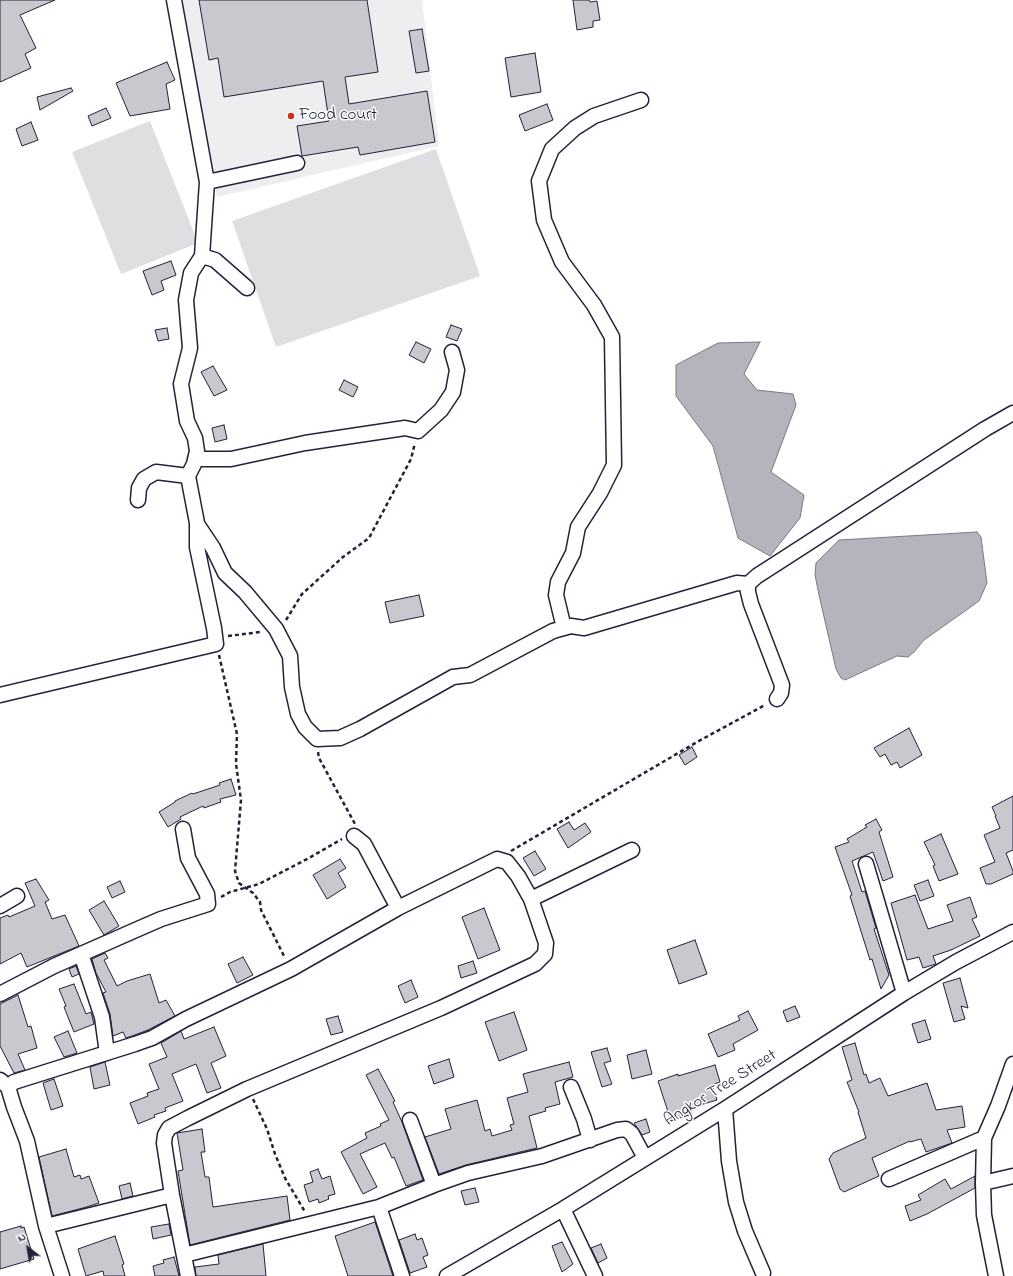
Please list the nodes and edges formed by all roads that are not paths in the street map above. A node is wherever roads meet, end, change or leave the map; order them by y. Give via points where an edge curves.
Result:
1 (174, 0) edge
2 (641, 100) dead end
3 (297, 163) dead end
4 (208, 182) junction
5 (202, 256) junction
6 (247, 288) dead end
7 (452, 352) dead end
8 (1013, 413) edge
9 (195, 459) junction
10 (188, 476) junction
11 (138, 500) dead end
12 (197, 523) junction
13 (748, 584) junction
14 (564, 628) junction
15 (0, 695) edge
16 (777, 699) road end
17 (183, 829) dead end
18 (354, 836) road end
19 (632, 850) dead end
20 (866, 864) dead end
21 (17, 896) dead end
22 (531, 899) junction
23 (0, 906) edge
24 (398, 908) junction
25 (1013, 932) edge
26 (81, 954) junction
27 (904, 993) junction
28 (0, 994) edge
29 (107, 1053) junction
30 (1013, 1064) edge
31 (4, 1083) edge
32 (571, 1087) dead end
33 (725, 1109) junction
34 (410, 1120) dead end
35 (984, 1138) junction
36 (590, 1140) junction
37 (644, 1158) junction
38 (1013, 1176) edge
39 (889, 1179) dead end
40 (983, 1183) junction
41 (434, 1185) junction
42 (172, 1195) junction
43 (379, 1207) junction
44 (563, 1209) junction
45 (46, 1226) junction
46 (184, 1255) junction
47 (762, 1273) dead end
48 (62, 1276) edge
49 (188, 1276) edge
50 (402, 1276) edge
51 (447, 1276) edge
52 (595, 1276) edge
53 (996, 1276) edge

1 - 4 street
2 - 14 street via 594,116 575,128 552,149 539,182 544,220 562,262 594,305 612,337 614,465 578,527 573,554 558,582 556,595
3 - 4 street
4 - 5 street
5 - 6 street via 215,260
5 - 9 street via 191,273 186,300 190,348 181,384 187,421 195,438
7 - 9 street via 457,370 453,392 441,410 418,431 405,428 305,443 231,459
8 - 13 street via 984,429 756,576
9 - 10 street
10 - 11 street via 156,472 144,479 139,488
10 - 12 street
12 - 14 street via 225,573 276,629 290,656 292,687 298,714 305,727 317,739 340,738 453,678 470,675 553,631
12 - 15 street via 197,547 216,641
13 - 14 street via 737,583 584,628
13 - 16 street via 751,604 782,685
17 - 26 street via 188,858 207,894 208,904 161,919
18 - 24 street via 364,844
19 - 22 street
20 - 27 street
21 - 23 street
22 - 24 street via 507,862 497,859
22 - 42 street via 546,943 546,954 535,964 441,1008 247,1089 169,1128 164,1143
24 - 29 street via 291,969 152,1038
25 - 27 street, Angkor Tree Street
26 - 28 street
26 - 29 street via 102,1017
27 - 33 street, Angkor Tree Street
29 - 31 street
30 - 35 street
31 - 45 street via 27,1141
32 - 36 street
33 - 37 street, Angkor Tree Street
33 - 47 street via 729,1161 736,1202
34 - 41 street
35 - 39 street
35 - 40 street
36 - 37 street via 626,1129 632,1134
36 - 41 street via 542,1156 468,1173
37 - 44 street, Angkor Tree Street
38 - 40 street
40 - 53 street via 984,1215
41 - 43 street
42 - 45 street
42 - 46 street
43 - 46 street
43 - 50 street
44 - 51 street, Angkor Tree Street
44 - 52 street
45 - 48 street
46 - 49 street

